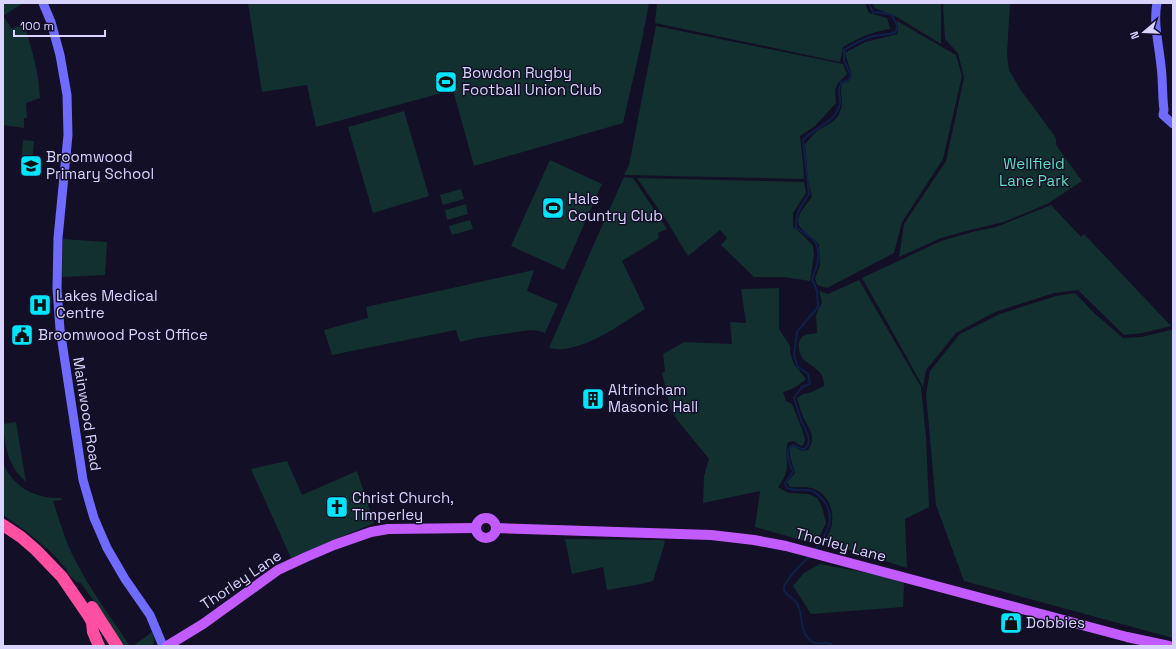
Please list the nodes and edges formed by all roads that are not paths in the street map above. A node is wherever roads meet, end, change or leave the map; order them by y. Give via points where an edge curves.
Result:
1 (42, 3) edge
2 (1157, 3) edge
3 (1173, 124) edge
4 (3, 525) edge
5 (476, 528) junction
6 (496, 528) junction
7 (62, 577) junction
8 (92, 622) junction
9 (99, 646) edge
10 (110, 646) edge
11 (117, 646) edge
12 (163, 646) edge
13 (167, 646) edge
14 (1169, 646) edge

1 - 12 street, Mainwood Road via 51,22 60,55 68,102 57,289 60,329 83,480 105,545 150,615
2 - 3 street via 1156,25 1162,68 1163,115
4 - 7 highway via 36,550
5 - 6 main road via 480,536 486,538 494,534
5 - 6 main road via 480,519 487,518 495,522
5 - 13 main road, Thorley Lane via 388,528 334,545 278,570 203,624
6 - 14 main road, Thorley Lane via 711,535 754,540 786,546
7 - 8 highway
7 - 11 highway via 82,591
8 - 9 highway
8 - 10 highway via 100,628

